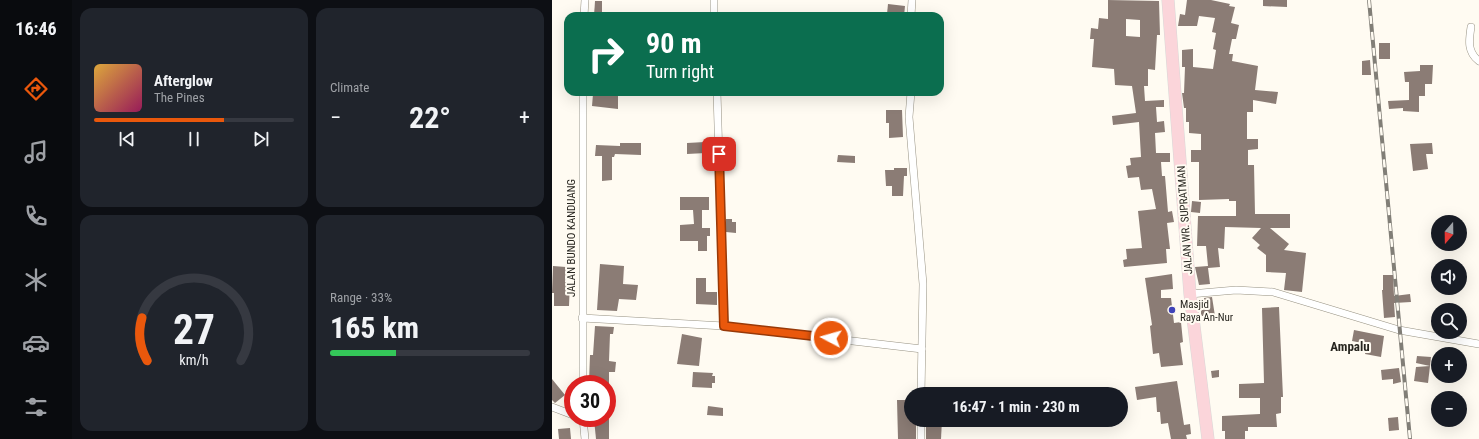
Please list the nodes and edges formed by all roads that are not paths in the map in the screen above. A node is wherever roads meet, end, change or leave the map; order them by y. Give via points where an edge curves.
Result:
1 (585, 0) edge
2 (714, 0) edge
3 (912, 0) edge
4 (1168, 0) edge
5 (584, 12) edge
6 (714, 12) edge
7 (911, 12) edge
8 (1471, 27) dead end
9 (1479, 61) edge
10 (583, 96) edge
11 (717, 96) edge
12 (911, 96) edge
13 (1190, 294) junction
14 (582, 318) junction
15 (724, 326) junction
16 (1479, 344) edge
17 (922, 349) junction
18 (583, 375) edge
19 (921, 387) edge
20 (552, 407) edge
21 (564, 412) edge
22 (584, 427) edge
23 (921, 427) edge
24 (585, 439) edge
25 (921, 439) edge
26 (1208, 439) edge

1 - 5 street
2 - 6 street
3 - 7 street
4 - 13 main road, JALAN WR. SUPRATMAN
8 - 9 street via 1469,47
10 - 14 street, JALAN BUNDO KANDUANG
11 - 15 street
12 - 17 street via 909,117 923,284
13 - 16 street via 1236,290 1273,292 1399,330
13 - 26 main road, JALAN WR. SUPRATMAN
14 - 15 street
14 - 18 street, JALAN BUNDO KANDUANG
15 - 17 street
17 - 19 street
20 - 21 street
22 - 24 street
23 - 25 street

